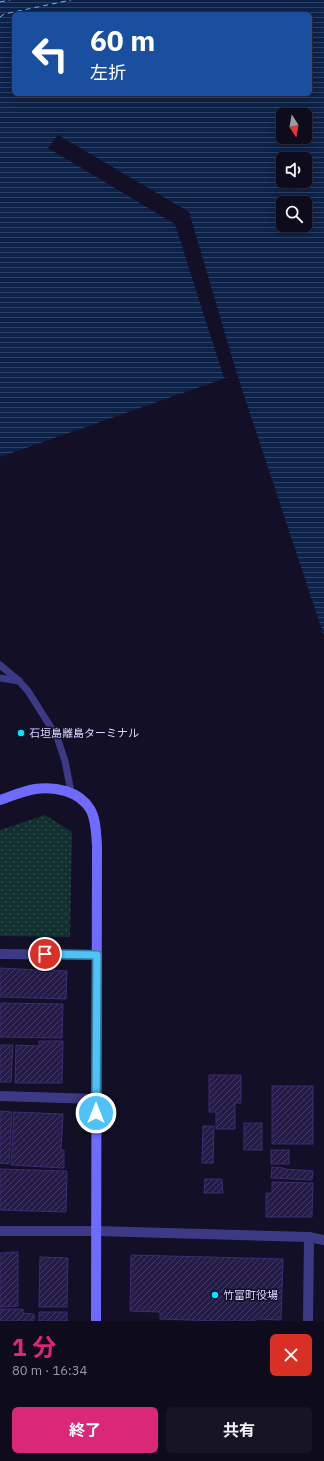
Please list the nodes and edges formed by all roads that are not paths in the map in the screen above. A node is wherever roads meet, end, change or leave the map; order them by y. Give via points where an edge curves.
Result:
1 (0, 661) edge
2 (0, 665) edge
3 (11, 673) junction
4 (0, 678) edge
5 (19, 681) junction
6 (71, 792) junction
7 (0, 800) edge
8 (0, 954) edge
9 (97, 955) junction
10 (0, 1096) edge
11 (96, 1099) junction
12 (0, 1231) edge
13 (96, 1231) junction
14 (309, 1237) junction
15 (324, 1240) edge
16 (96, 1321) edge
17 (308, 1321) edge

1 - 3 lane
2 - 3 lane
3 - 5 lane
4 - 5 lane
5 - 6 lane via 28,690 57,738
6 - 7 street via 36,789
6 - 9 street via 91,810 98,844
8 - 9 street
9 - 11 street
10 - 11 street
11 - 13 street
12 - 13 street
13 - 14 street
13 - 16 street
14 - 15 street
14 - 17 street

